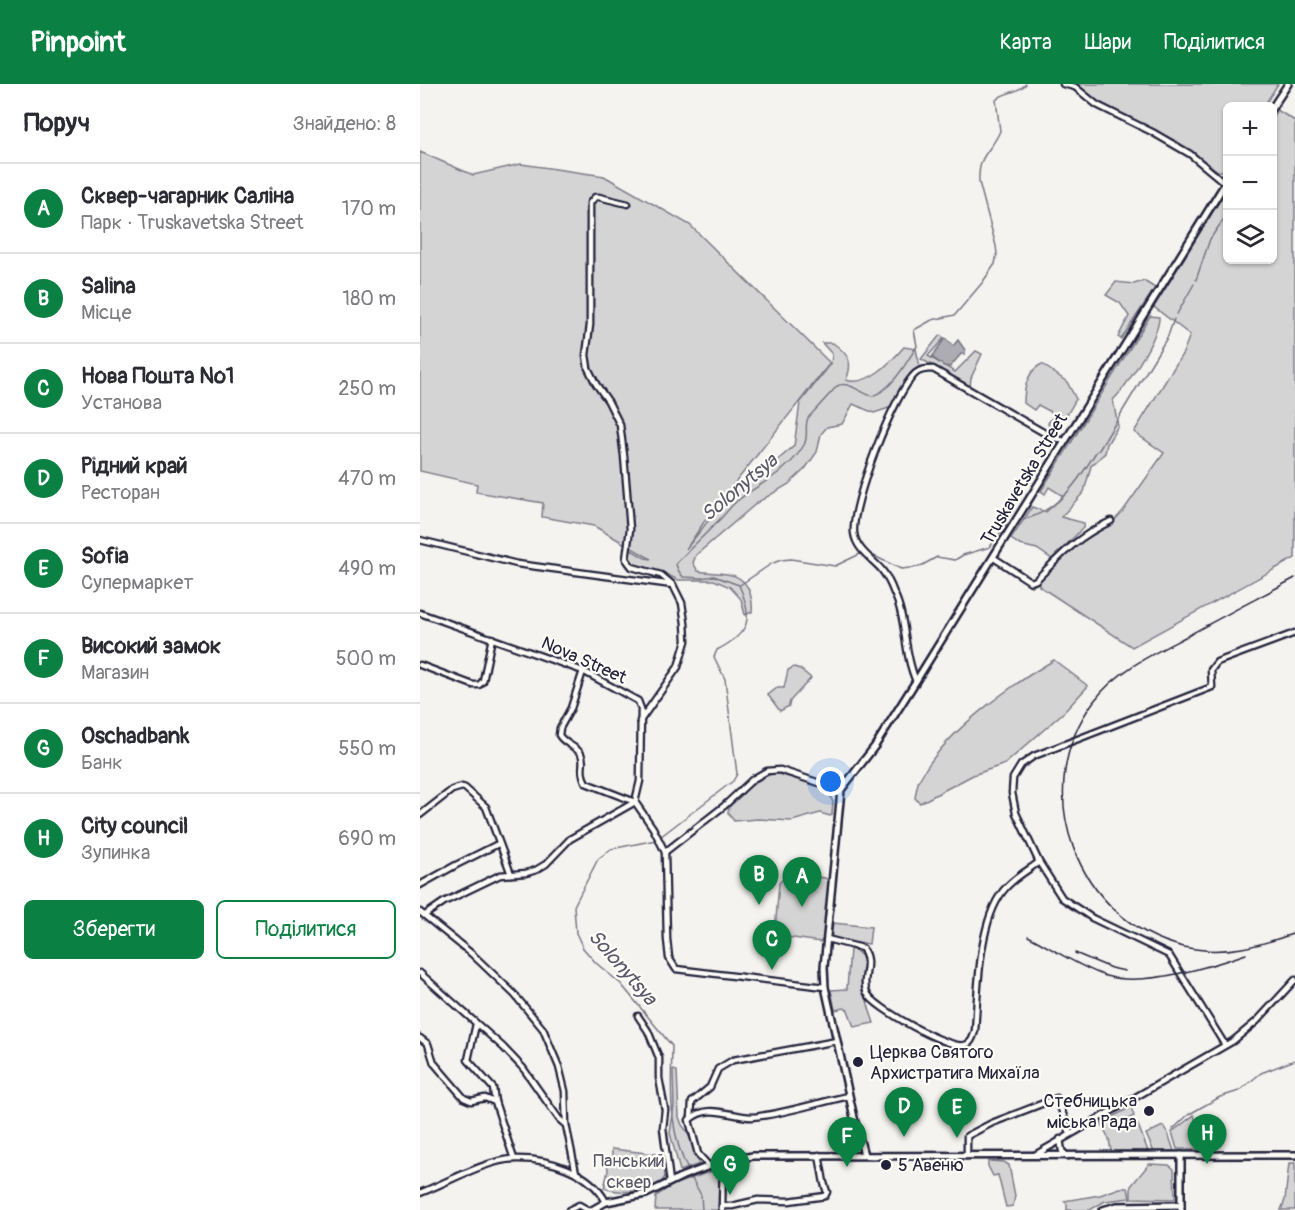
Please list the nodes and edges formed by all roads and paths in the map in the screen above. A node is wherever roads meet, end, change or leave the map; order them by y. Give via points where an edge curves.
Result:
1 (1063, 84) edge
2 (1288, 84) edge
3 (1276, 102) edge
4 (1223, 179) edge
5 (1223, 186) edge
6 (628, 204) dead end
7 (1064, 441) junction
8 (1111, 521) dead end
9 (420, 540) edge
10 (993, 558) junction
11 (673, 585) junction
12 (420, 613) edge
13 (1295, 633) edge
14 (492, 638) junction
15 (420, 665) edge
16 (583, 670) junction
17 (916, 681) junction
18 (640, 721) junction
19 (841, 790) junction
20 (635, 802) junction
21 (420, 814) edge
22 (498, 844) junction
23 (665, 852) junction
24 (1039, 862) junction
25 (511, 874) junction
26 (420, 885) edge
27 (423, 914) edge
28 (827, 939) junction
29 (420, 973) edge
30 (1295, 980) edge
31 (825, 987) junction
32 (638, 1016) dead end
33 (476, 1024) junction
34 (420, 1038) edge
35 (837, 1041) junction
36 (1225, 1045) junction
37 (849, 1096) junction
38 (495, 1101) junction
39 (691, 1118) junction
40 (566, 1125) junction
41 (1071, 1133) junction
42 (1060, 1139) junction
43 (819, 1155) junction
44 (864, 1155) junction
45 (1181, 1155) junction
46 (1295, 1155) edge
47 (967, 1156) junction
48 (1033, 1156) junction
49 (1067, 1156) junction
50 (514, 1158) junction
51 (723, 1161) junction
52 (709, 1166) junction
53 (576, 1173) junction
54 (670, 1182) junction
55 (420, 1193) edge
56 (606, 1202) junction
57 (722, 1208) edge
58 (1181, 1208) edge
59 (568, 1210) edge
60 (590, 1210) edge
61 (1103, 1210) edge

1 - 4 street via 1075,87 1097,105 1190,154
2 - 3 street
5 - 7 street, Truskavetska Street
6 - 11 street via 599,197 590,202 590,325 586,356 596,384 620,425 630,529 626,559 632,567 661,575
7 - 10 street, Truskavetska Street
7 - 17 street via 933,369 917,372 898,397 860,495 854,533 859,547 882,571 895,595
8 - 10 street via 1069,546 1031,582
9 - 11 street via 517,564
10 - 17 street, Truskavetska Street
11 - 18 street via 682,603 684,652 678,667
12 - 14 street, Nova Street
13 - 24 street via 1217,662 1211,670 1212,687 1055,746 1022,765 1013,778 1012,793 1016,813
14 - 15 street via 479,685
14 - 16 street, Nova Street
16 - 18 street, Nova Street via 638,701
16 - 20 street via 559,735 581,753 586,783
17 - 19 street, Truskavetska Street via 875,746
18 - 20 street, Nova Street via 640,781
19 - 23 street via 780,770 767,771
19 - 28 street
20 - 23 street
20 - 25 street via 570,839 536,870
21 - 22 street via 457,787 465,788 486,807
22 - 25 street
22 - 26 street
23 - 31 street via 667,939 669,958 676,969
24 - 28 street via 1007,886 995,905 983,946 975,1031 968,1044 956,1046 885,1011 867,993 868,959 862,948
24 - 36 street via 1070,905 1169,955
25 - 27 street via 469,889
27 - 40 street via 514,994 543,1029 565,1091
28 - 31 street
29 - 33 street
30 - 36 street via 1257,1020
31 - 35 street
32 - 54 street via 659,1058
33 - 38 street via 468,1060 493,1088
33 - 40 street via 524,1068
34 - 38 street via 428,1044 434,1063 464,1098
35 - 37 street
35 - 39 street via 723,1064 710,1087 692,1102
36 - 41 street
37 - 39 street via 755,1116 718,1111
37 - 44 street
38 - 50 street
39 - 52 street via 698,1154
40 - 53 street
41 - 42 street
41 - 47 street via 1057,1098 968,1136
42 - 48 street
42 - 49 street
43 - 44 street
43 - 51 street via 753,1156
43 - 57 street via 825,1196 758,1200
44 - 47 street
45 - 46 street
45 - 49 street
45 - 58 street
47 - 48 street
48 - 49 street
50 - 53 street via 545,1162
50 - 55 street
51 - 52 street
51 - 57 street
52 - 54 street
53 - 56 street via 596,1186
54 - 56 street via 646,1194
56 - 60 street
58 - 61 street via 1117,1206
59 - 60 street via 579,1205

